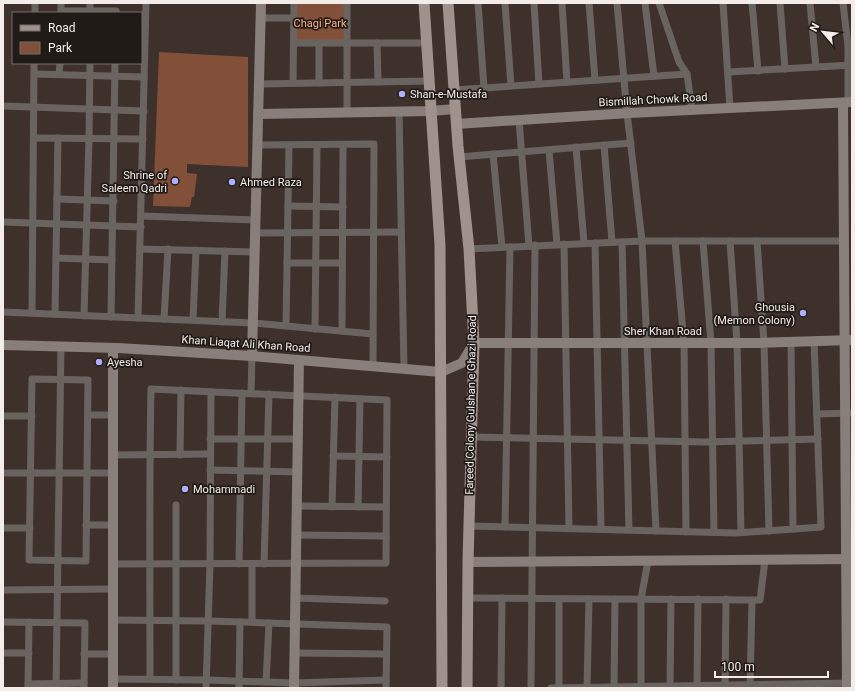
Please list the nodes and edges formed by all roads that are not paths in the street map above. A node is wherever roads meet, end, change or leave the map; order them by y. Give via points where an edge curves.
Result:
1 (61, 3) edge
2 (90, 3) edge
3 (116, 3) edge
4 (146, 3) edge
5 (261, 3) edge
6 (294, 3) edge
7 (347, 3) edge
8 (424, 3) edge
9 (448, 3) edge
10 (478, 3) edge
11 (505, 3) edge
12 (534, 3) edge
13 (562, 3) edge
14 (589, 3) edge
15 (617, 3) edge
16 (645, 3) edge
17 (659, 3) edge
18 (723, 3) edge
19 (752, 3) edge
20 (780, 3) edge
21 (810, 3) edge
22 (843, 3) edge
23 (61, 12) edge
24 (90, 12) edge
25 (116, 12) edge
26 (260, 18) junction
27 (294, 18) junction
28 (347, 42) junction
29 (294, 43) junction
30 (319, 43) junction
31 (377, 43) junction
32 (426, 43) junction
33 (34, 64) edge
34 (60, 64) edge
35 (90, 64) edge
36 (115, 64) edge
37 (850, 65) edge
38 (816, 67) junction
39 (785, 69) junction
40 (758, 70) junction
41 (728, 72) junction
42 (34, 74) junction
43 (60, 74) junction
44 (687, 74) junction
45 (90, 75) junction
46 (115, 76) junction
47 (654, 76) junction
48 (144, 77) junction
49 (624, 78) junction
50 (595, 80) junction
51 (429, 81) junction
52 (347, 82) junction
53 (378, 82) junction
54 (567, 82) junction
55 (293, 83) junction
56 (319, 83) junction
57 (259, 84) junction
58 (539, 84) junction
59 (511, 86) junction
60 (484, 88) junction
61 (454, 90) junction
62 (848, 103) edge
63 (3, 106) edge
64 (34, 107) junction
65 (730, 108) junction
66 (90, 109) junction
67 (455, 109) junction
68 (114, 110) junction
69 (692, 110) junction
70 (144, 111) junction
71 (431, 111) junction
72 (347, 112) junction
73 (399, 112) junction
74 (627, 113) junction
75 (258, 114) junction
76 (519, 120) junction
77 (456, 124) junction
78 (34, 138) junction
79 (58, 138) junction
80 (90, 138) junction
81 (114, 138) junction
82 (143, 138) junction
83 (631, 143) junction
84 (257, 145) junction
85 (288, 145) junction
86 (317, 145) junction
87 (343, 145) junction
88 (604, 145) junction
89 (576, 147) junction
90 (549, 150) junction
91 (522, 152) junction
92 (493, 154) junction
93 (459, 157) junction
94 (57, 199) junction
95 (88, 200) junction
96 (114, 201) junction
97 (288, 206) junction
98 (316, 207) junction
99 (343, 207) junction
100 (142, 216) junction
101 (255, 220) junction
102 (3, 222) edge
103 (33, 223) junction
104 (56, 224) junction
105 (87, 225) junction
106 (113, 226) junction
107 (141, 227) junction
108 (316, 232) junction
109 (342, 232) junction
110 (374, 232) junction
111 (401, 232) junction
112 (255, 233) junction
113 (288, 233) junction
114 (642, 241) junction
115 (675, 241) junction
116 (703, 241) junction
117 (730, 241) junction
118 (757, 241) junction
119 (844, 241) junction
120 (612, 242) junction
121 (622, 242) junction
122 (584, 243) junction
123 (595, 243) junction
124 (560, 244) junction
125 (532, 245) junction
126 (502, 247) junction
127 (510, 247) junction
128 (140, 249) junction
129 (168, 249) junction
130 (469, 249) junction
131 (196, 250) junction
132 (224, 251) junction
133 (254, 252) junction
134 (56, 258) junction
135 (86, 259) junction
136 (112, 260) junction
137 (287, 263) junction
138 (316, 263) junction
139 (342, 263) junction
140 (3, 312) edge
141 (32, 314) junction
142 (54, 314) junction
143 (84, 316) junction
144 (111, 317) junction
145 (138, 318) junction
146 (164, 319) junction
147 (193, 320) junction
148 (222, 322) junction
149 (253, 323) junction
150 (286, 326) junction
151 (315, 329) junction
152 (342, 331) junction
153 (374, 334) junction
154 (848, 340) edge
155 (814, 341) junction
156 (791, 342) junction
157 (474, 343) junction
158 (508, 343) junction
159 (534, 343) junction
160 (566, 343) junction
161 (597, 343) junction
162 (625, 343) junction
163 (647, 343) junction
164 (684, 343) junction
165 (711, 343) junction
166 (737, 343) junction
167 (764, 343) junction
168 (3, 345) edge
169 (61, 346) junction
170 (113, 348) junction
171 (252, 356) junction
172 (299, 360) junction
173 (374, 366) junction
174 (404, 369) junction
175 (441, 372) junction
176 (61, 380) junction
177 (181, 390) junction
178 (211, 392) junction
179 (242, 393) junction
180 (251, 394) junction
181 (269, 394) junction
182 (299, 396) junction
183 (335, 397) junction
184 (360, 399) junction
185 (848, 413) edge
186 (88, 414) junction
187 (817, 414) junction
188 (113, 415) junction
189 (3, 416) edge
190 (32, 416) junction
191 (472, 437) junction
192 (507, 438) junction
193 (210, 439) junction
194 (241, 439) junction
195 (268, 439) junction
196 (298, 439) junction
197 (533, 439) junction
198 (567, 439) junction
199 (792, 439) junction
200 (818, 439) junction
201 (599, 440) junction
202 (766, 440) junction
203 (627, 441) junction
204 (652, 441) junction
205 (739, 441) junction
206 (685, 442) junction
207 (712, 442) junction
208 (180, 454) junction
209 (210, 454) junction
210 (113, 455) junction
211 (150, 455) junction
212 (333, 456) junction
213 (359, 457) junction
214 (386, 457) junction
215 (849, 461) edge
216 (210, 470) junction
217 (241, 470) junction
218 (267, 471) junction
219 (298, 472) junction
220 (3, 473) edge
221 (31, 474) junction
222 (59, 474) junction
223 (88, 474) junction
224 (113, 474) junction
225 (176, 505) dead end
226 (297, 506) junction
227 (332, 507) junction
228 (358, 507) junction
229 (386, 507) junction
230 (86, 525) junction
231 (113, 525) junction
232 (469, 526) junction
233 (505, 527) junction
234 (3, 528) edge
235 (30, 528) junction
236 (532, 528) junction
237 (569, 528) junction
238 (601, 529) junction
239 (793, 529) junction
240 (629, 530) junction
241 (656, 531) junction
242 (769, 531) junction
243 (686, 532) junction
244 (714, 532) junction
245 (741, 532) junction
246 (296, 535) junction
247 (386, 536) junction
248 (849, 559) edge
249 (58, 560) junction
250 (765, 560) junction
251 (648, 561) junction
252 (468, 562) junction
253 (531, 562) junction
254 (296, 563) junction
255 (113, 564) junction
256 (150, 564) junction
257 (176, 564) junction
258 (210, 564) junction
259 (239, 564) junction
260 (252, 564) junction
261 (264, 564) junction
262 (113, 589) junction
263 (3, 590) edge
264 (58, 590) junction
265 (849, 594) edge
266 (296, 598) junction
267 (468, 598) junction
268 (502, 598) junction
269 (531, 598) junction
270 (559, 599) junction
271 (589, 599) junction
272 (615, 599) junction
273 (641, 599) junction
274 (671, 599) junction
275 (698, 599) junction
276 (726, 599) junction
277 (752, 600) junction
278 (385, 601) dead end
279 (113, 620) junction
280 (150, 620) junction
281 (176, 621) junction
282 (208, 621) junction
283 (3, 622) edge
284 (29, 622) junction
285 (57, 622) junction
286 (240, 622) junction
287 (252, 622) junction
288 (269, 623) junction
289 (295, 624) junction
290 (3, 653) edge
291 (29, 653) junction
292 (295, 653) junction
293 (84, 654) junction
294 (113, 654) junction
295 (386, 654) junction
296 (150, 679) junction
297 (176, 680) junction
298 (207, 680) junction
299 (266, 682) junction
300 (113, 683) edge
301 (239, 684) edge
302 (386, 684) edge
303 (294, 685) edge
304 (326, 685) edge
305 (356, 685) edge
306 (849, 685) edge
307 (28, 686) edge
308 (56, 686) edge
309 (84, 686) edge
310 (641, 687) edge
311 (670, 687) edge
312 (697, 687) edge
313 (726, 687) edge
314 (750, 687) edge
315 (206, 688) edge
316 (442, 688) edge
317 (467, 688) edge
318 (501, 688) edge
319 (531, 688) edge
320 (551, 688) edge
321 (559, 688) edge
322 (587, 688) edge
323 (614, 688) edge

1 - 23 street
2 - 24 street
3 - 25 street
4 - 48 street
5 - 26 street
6 - 27 street
7 - 28 street
8 - 32 main road
9 - 61 main road, Fareed Colony Gulshan e Ghazi Road
10 - 60 street
11 - 59 street
12 - 58 street
13 - 54 street
14 - 50 street
15 - 49 street
16 - 47 street
17 - 44 street via 679,62
18 - 41 street
19 - 40 street
20 - 39 street
21 - 38 street
22 - 37 street
23 - 24 street
24 - 25 street
26 - 27 street
26 - 57 street
27 - 29 street
28 - 30 street
28 - 31 street
28 - 52 street
29 - 30 street
29 - 55 street
30 - 56 street
31 - 32 street
31 - 53 street
32 - 51 main road
33 - 42 street
34 - 43 street
35 - 45 street
36 - 46 street
37 - 38 street
37 - 62 street
38 - 39 street
39 - 40 street
40 - 41 street
41 - 65 street
42 - 43 street
42 - 64 street
43 - 45 street
44 - 47 street
44 - 69 street
45 - 46 street
45 - 66 street
46 - 48 street
46 - 68 street
47 - 49 street
48 - 70 street
49 - 50 street
49 - 74 street
50 - 54 street
51 - 53 street
51 - 71 main road
52 - 53 street
52 - 56 street
52 - 72 street
54 - 58 street
55 - 56 street
55 - 57 street
57 - 75 street
58 - 59 street
59 - 60 street
60 - 61 street
61 - 67 main road, Fareed Colony Gulshan e Ghazi Road
62 - 65 street, Bismillah Chowk Road
62 - 119 street
63 - 64 street
64 - 66 street
64 - 78 street
65 - 69 street, Bismillah Chowk Road
66 - 68 street
66 - 80 street
67 - 71 street
67 - 77 main road, Fareed Colony Gulshan e Ghazi Road
68 - 70 street
68 - 81 street
69 - 74 street, Bismillah Chowk Road
70 - 82 street
71 - 73 street
71 - 175 main road via 440,245
72 - 73 street
72 - 75 street
73 - 111 street
74 - 76 street, Bismillah Chowk Road
74 - 83 street
75 - 84 street
76 - 77 street, Bismillah Chowk Road
76 - 91 street
77 - 93 main road, Fareed Colony Gulshan e Ghazi Road
78 - 79 street
78 - 103 street
79 - 80 street
79 - 94 street
80 - 81 street
80 - 95 street
81 - 82 street
81 - 96 street
82 - 100 street
83 - 88 street
83 - 114 street
84 - 85 street
84 - 101 street
85 - 86 street
85 - 97 street
86 - 87 street
86 - 98 street
87 - 99 street
87 - 110 street via 374,144
88 - 89 street
88 - 120 street
89 - 90 street
89 - 122 street
90 - 91 street
90 - 124 street
91 - 92 street
91 - 125 street
92 - 93 street
92 - 126 street
93 - 130 main road, Fareed Colony Gulshan e Ghazi Road
94 - 95 street
94 - 104 street
95 - 96 street
95 - 105 street
96 - 106 street
97 - 98 street
97 - 113 street
98 - 99 street
98 - 108 street
99 - 109 street
100 - 101 street
100 - 107 street
101 - 112 street
102 - 103 street
103 - 104 street
103 - 141 street
104 - 105 street
104 - 134 street
105 - 106 street
105 - 135 street
106 - 107 street
106 - 136 street
107 - 128 street
108 - 109 street
108 - 113 street
108 - 138 street
109 - 110 street
109 - 139 street
110 - 111 street
110 - 153 street
111 - 174 street
112 - 113 street
112 - 133 street
113 - 137 street
114 - 115 street
114 - 121 street
114 - 163 street
115 - 116 street
115 - 164 street
116 - 117 street
116 - 165 street
117 - 118 street
117 - 166 street
118 - 119 street
118 - 167 street
119 - 154 street
120 - 121 street
120 - 123 street
121 - 162 street
122 - 123 street
122 - 124 street
123 - 161 street
124 - 125 street
124 - 160 street
125 - 127 street
125 - 159 street
126 - 127 street
126 - 130 street
127 - 158 street
128 - 129 street
128 - 145 street
129 - 131 street
129 - 146 street
130 - 157 main road, Fareed Colony Gulshan e Ghazi Road
131 - 132 street
131 - 147 street
132 - 133 street
132 - 148 street
133 - 149 street
134 - 135 street
134 - 142 street
135 - 136 street
135 - 143 street
136 - 144 street
137 - 138 street
137 - 150 street
138 - 139 street
138 - 151 street
139 - 152 street
140 - 141 street
141 - 142 street
142 - 143 street
143 - 144 street
144 - 145 street
145 - 146 street
146 - 147 street
147 - 148 street
148 - 149 street
149 - 150 street
149 - 171 street
150 - 151 street
151 - 152 street
152 - 153 street
153 - 173 street
154 - 155 street, Sher Khan Road
154 - 185 street
155 - 156 street, Sher Khan Road
155 - 187 street
156 - 167 street, Sher Khan Road
156 - 199 street
157 - 158 street, Sher Khan Road
157 - 175 street, Khan Liaqat Ali Khan Road via 462,363
157 - 191 main road, Fareed Colony Gulshan e Ghazi Road
158 - 159 street, Sher Khan Road
158 - 192 street
159 - 160 street, Sher Khan Road
159 - 197 street
160 - 161 street, Sher Khan Road
160 - 198 street
161 - 162 street, Sher Khan Road
161 - 201 street
162 - 163 street, Sher Khan Road
162 - 203 street
163 - 164 street, Sher Khan Road
163 - 204 street
164 - 165 street, Sher Khan Road
164 - 206 street
165 - 166 street, Sher Khan Road
165 - 207 street
166 - 167 street, Sher Khan Road
166 - 205 street
167 - 202 street
168 - 169 street, Khan Liaqat Ali Khan Road
169 - 170 street, Khan Liaqat Ali Khan Road
169 - 176 street
170 - 171 street, Khan Liaqat Ali Khan Road
170 - 188 street
171 - 172 street, Khan Liaqat Ali Khan Road
171 - 180 street
172 - 173 street, Khan Liaqat Ali Khan Road
172 - 182 street
173 - 174 street, Khan Liaqat Ali Khan Road
174 - 175 street, Khan Liaqat Ali Khan Road
175 - 316 main road
176 - 186 street via 88,380
176 - 190 street via 32,379
176 - 222 street
177 - 178 street
177 - 208 street
177 - 211 street via 151,389
178 - 179 street
178 - 193 street
179 - 180 street
179 - 194 street
180 - 181 street
181 - 182 street
181 - 195 street
182 - 183 street
182 - 196 street
183 - 184 street
183 - 212 street
184 - 213 street
184 - 214 street via 387,400
185 - 187 street
185 - 215 street
186 - 188 street
186 - 223 street
187 - 200 street
188 - 210 street
189 - 190 street
190 - 221 street
191 - 192 street
191 - 232 main road, Fareed Colony Gulshan e Ghazi Road
192 - 197 street
192 - 233 street
193 - 194 street
193 - 209 street
194 - 195 street
194 - 217 street
195 - 196 street
195 - 218 street
196 - 219 street
197 - 198 street
197 - 236 street
198 - 201 street
198 - 237 street
199 - 200 street
199 - 202 street
199 - 239 street
200 - 239 street via 821,527
201 - 203 street
201 - 238 street
202 - 205 street
202 - 242 street
203 - 204 street
203 - 240 street
204 - 206 street
204 - 241 street
205 - 207 street
205 - 245 street
206 - 207 street
206 - 243 street
207 - 244 street
208 - 209 street
208 - 211 street
209 - 216 street
210 - 211 street
210 - 224 street
211 - 256 street
212 - 213 street
212 - 227 street
213 - 214 street
213 - 228 street
214 - 229 street
215 - 248 street
216 - 217 street
216 - 258 street
217 - 218 street
217 - 259 street
218 - 219 street
218 - 261 street
219 - 226 street
220 - 221 street
221 - 222 street
221 - 235 street
222 - 223 street
222 - 249 street
223 - 224 street
223 - 230 street
224 - 231 street
225 - 257 street
226 - 227 street
226 - 246 street
227 - 228 street
228 - 229 street
229 - 247 street
230 - 231 street
230 - 249 street via 86,561
231 - 255 street
232 - 233 street
232 - 252 main road, Fareed Colony Gulshan e Ghazi Road
233 - 236 street
234 - 235 street
235 - 249 street via 29,560
236 - 237 street
236 - 253 street
237 - 238 street
238 - 240 street
239 - 242 street
240 - 241 street
241 - 243 street
242 - 245 street
243 - 244 street
244 - 245 street
246 - 247 street
246 - 254 street
247 - 254 street via 386,563
248 - 250 street
248 - 265 street
249 - 264 street
250 - 251 street
250 - 277 street via 760,600
251 - 253 street
251 - 273 street
252 - 253 street
252 - 267 main road, Fareed Colony Gulshan e Ghazi Road
253 - 269 street
254 - 261 street
254 - 266 street
255 - 256 street
255 - 262 street
256 - 257 street
256 - 280 street
257 - 258 street
257 - 281 street
258 - 259 street
258 - 282 street
259 - 260 street
260 - 261 street
260 - 287 street
262 - 264 street
262 - 279 street
263 - 264 street
264 - 285 street
265 - 306 street
266 - 278 street
266 - 289 street
267 - 268 street
267 - 317 main road, Fareed Colony Gulshan e Ghazi Road
268 - 269 street
268 - 318 street
269 - 270 street
269 - 319 street
270 - 271 street
270 - 321 street
271 - 272 street
271 - 322 street
272 - 273 street
272 - 323 street
273 - 274 street
273 - 310 street
274 - 275 street
274 - 311 street
275 - 276 street
275 - 312 street
276 - 277 street
276 - 313 street
277 - 314 street
279 - 280 street
279 - 294 street
280 - 281 street
280 - 296 street
281 - 282 street
281 - 297 street
282 - 286 street
282 - 298 street
283 - 284 street
284 - 285 street
284 - 291 street
285 - 293 street via 85,622
285 - 308 street
286 - 287 street
286 - 301 street
287 - 288 street
288 - 289 street
288 - 299 street
289 - 292 street
289 - 295 street via 387,627
290 - 291 street
291 - 307 street
292 - 295 street
292 - 303 street
293 - 294 street
293 - 309 street
294 - 300 street
295 - 302 street
296 - 297 street
296 - 300 street
297 - 298 street
298 - 301 street
298 - 315 street
299 - 301 street
299 - 303 street
302 - 305 street
303 - 304 street
304 - 305 street
306 - 314 street
307 - 308 street
308 - 309 street
310 - 311 street
310 - 323 street
311 - 312 street
312 - 313 street
313 - 314 street
320 - 321 street
321 - 322 street
322 - 323 street

